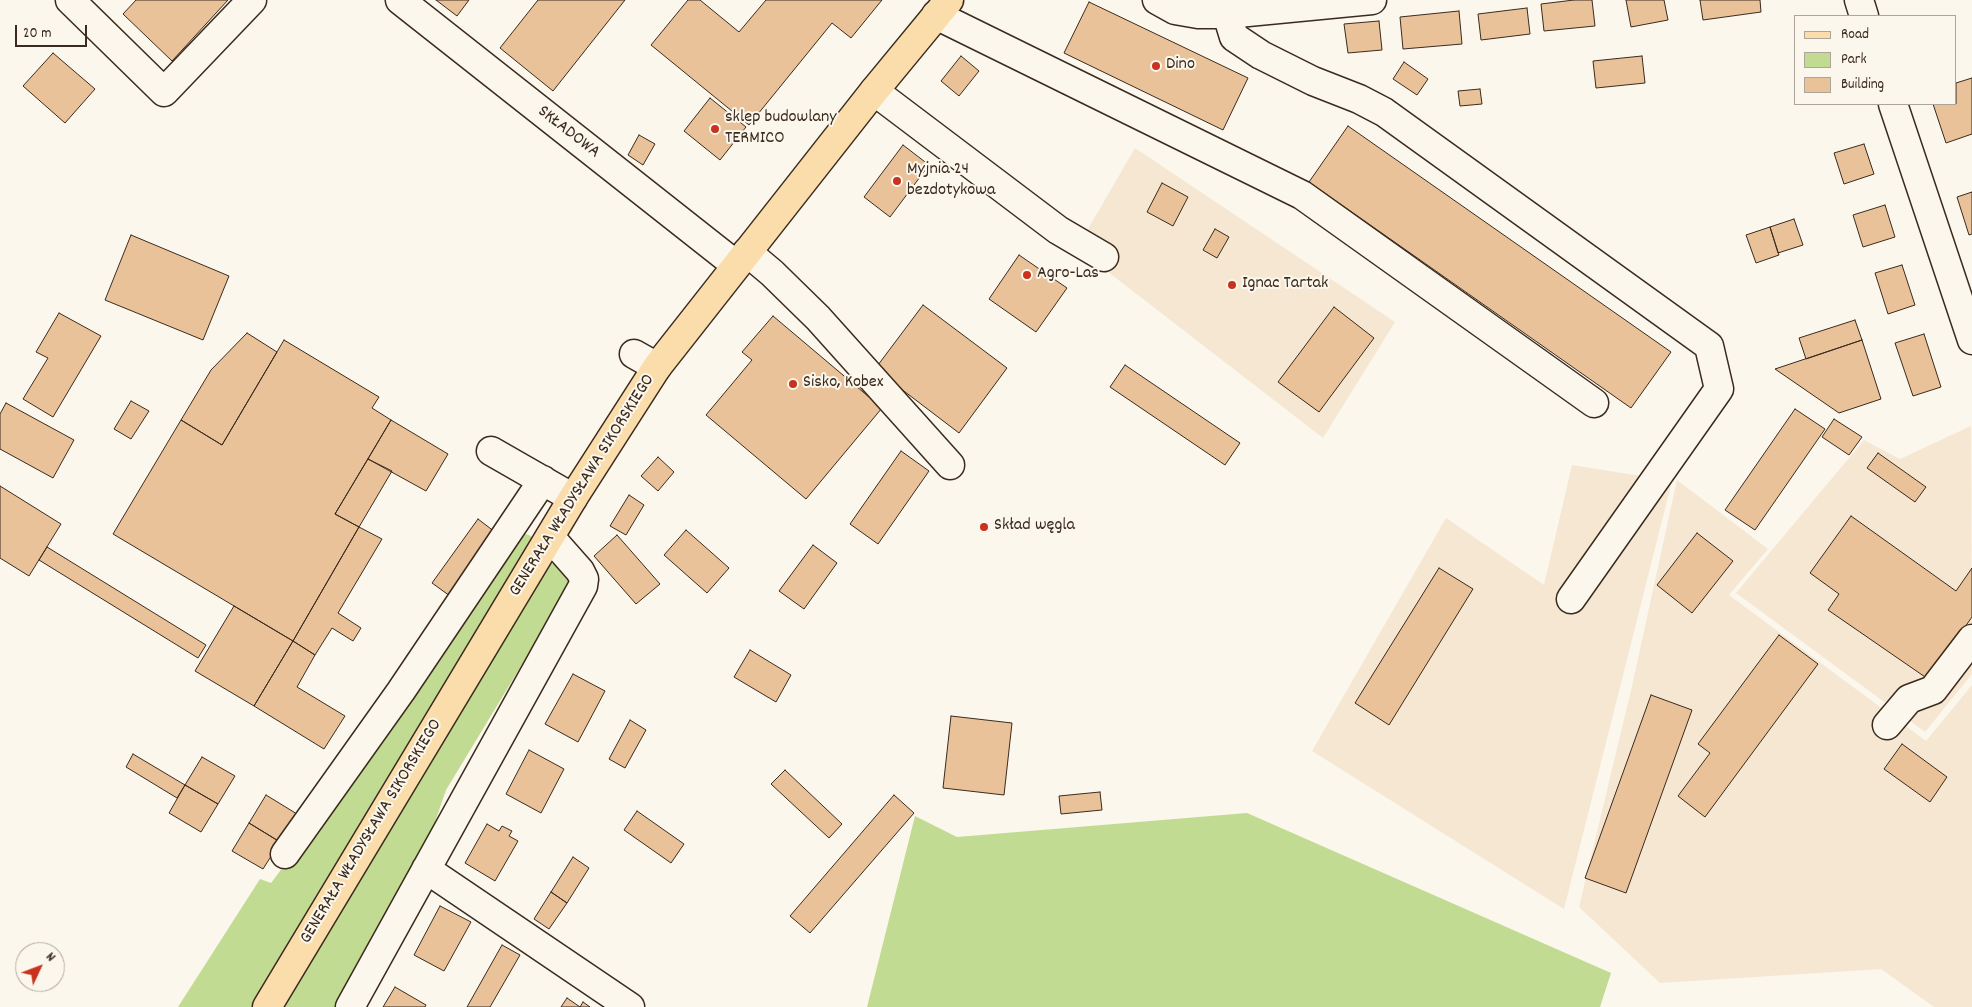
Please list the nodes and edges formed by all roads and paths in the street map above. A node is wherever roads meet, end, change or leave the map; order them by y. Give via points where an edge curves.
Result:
1 (70, 0) edge
2 (252, 0) edge
3 (400, 0) edge
4 (1157, 0) edge
5 (1372, 0) edge
6 (1859, 0) edge
7 (942, 8) edge
8 (1228, 14) junction
9 (1864, 15) edge
10 (874, 91) junction
11 (1894, 105) edge
12 (1104, 257) dead end
13 (742, 258) junction
14 (1972, 339) edge
15 (634, 354) dead end
16 (658, 367) junction
17 (1594, 403) dead end
18 (491, 451) dead end
19 (950, 465) dead end
20 (543, 480) junction
21 (573, 498) junction
22 (550, 537) junction
23 (1571, 599) dead end
24 (1972, 638) edge
25 (1887, 724) dead end
26 (285, 854) dead end
27 (426, 869) junction
28 (268, 1007) edge
29 (350, 1007) edge
30 (630, 1007) edge

1 - 2 street via 164,92
3 - 13 street, SKŁADOWA
4 - 8 street via 1175,10
5 - 8 street
6 - 9 street
7 - 10 main road, GENERAŁA WŁADYSŁAWA SIKORSKIEGO
7 - 17 street via 1302,195
8 - 23 street via 1234,37 1312,81 1384,112 1709,346 1719,389
10 - 12 street via 1058,230
10 - 13 main road, GENERAŁA WŁADYSŁAWA SIKORSKIEGO
11 - 14 street
13 - 16 main road, GENERAŁA WŁADYSŁAWA SIKORSKIEGO
13 - 19 street, SKŁADOWA via 772,274 818,318
15 - 16 street
16 - 21 main road, GENERAŁA WŁADYSŁAWA SIKORSKIEGO
18 - 20 street
20 - 21 street
20 - 26 street via 401,691
21 - 22 main road, GENERAŁA WŁADYSŁAWA SIKORSKIEGO
22 - 27 street via 580,571 583,586
22 - 28 main road, GENERAŁA WŁADYSŁAWA SIKORSKIEGO
24 - 25 street via 1933,690 1909,699
27 - 29 street
27 - 30 street

